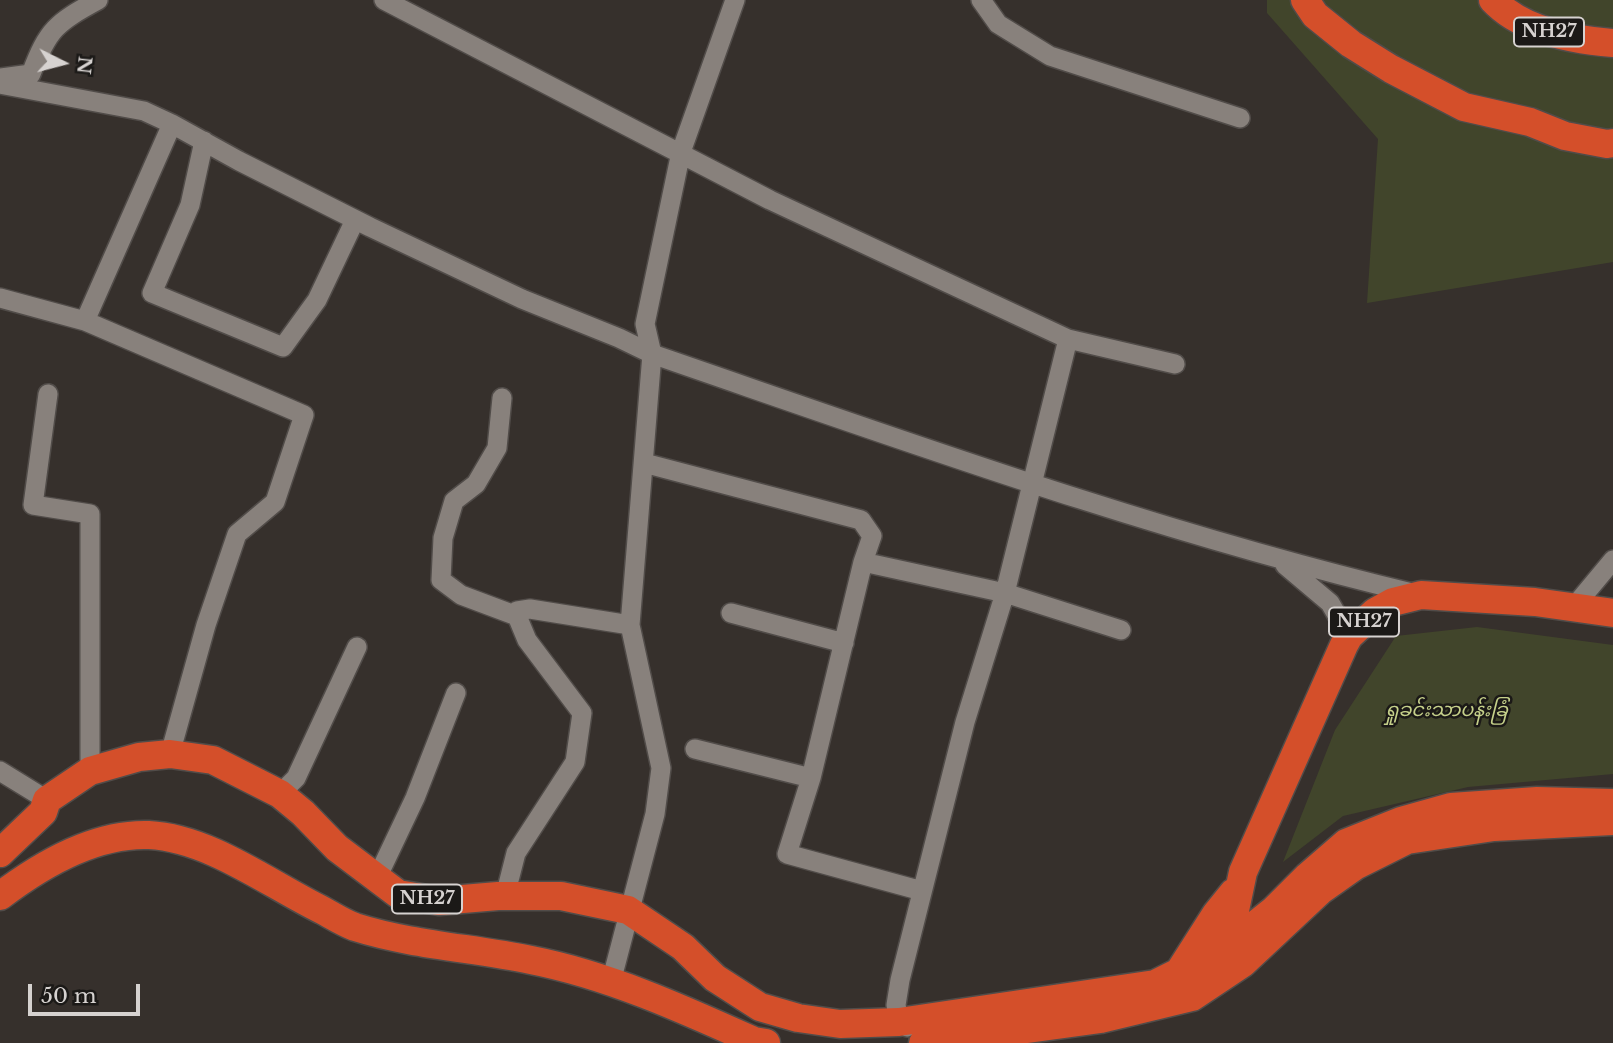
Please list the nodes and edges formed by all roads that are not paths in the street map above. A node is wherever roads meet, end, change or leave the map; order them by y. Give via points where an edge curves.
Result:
1 (97, 0) edge
2 (384, 0) edge
3 (735, 0) edge
4 (981, 0) edge
5 (1305, 0) edge
6 (1493, 0) edge
7 (1613, 43) edge
8 (0, 78) edge
9 (0, 84) edge
10 (1240, 118) dead end
11 (172, 124) junction
12 (204, 141) junction
13 (1613, 143) edge
14 (681, 152) junction
15 (355, 220) junction
16 (0, 298) edge
17 (85, 321) junction
18 (1068, 339) junction
19 (652, 354) junction
20 (1175, 364) dead end
21 (48, 394) dead end
22 (502, 398) dead end
23 (644, 463) junction
24 (1032, 486) junction
25 (1613, 560) edge
26 (1279, 561) junction
27 (863, 562) junction
28 (1005, 593) junction
29 (1421, 595) junction
30 (1573, 608) junction
31 (517, 611) dead end
32 (1613, 613) edge
33 (731, 614) dead end
34 (630, 625) junction
35 (1121, 630) dead end
36 (1349, 636) junction
37 (844, 643) junction
38 (357, 647) dead end
39 (456, 693) dead end
40 (695, 749) dead end
41 (170, 754) junction
42 (0, 771) edge
43 (90, 771) junction
44 (811, 778) junction
45 (280, 794) junction
46 (47, 800) junction
47 (1613, 803) edge
48 (1613, 821) edge
49 (0, 853) edge
50 (377, 878) junction
51 (1243, 888) junction
52 (922, 891) junction
53 (0, 896) edge
54 (505, 896) junction
55 (628, 910) junction
56 (1274, 910) junction
57 (1234, 955) junction
58 (1177, 974) junction
59 (611, 982) junction
60 (899, 1022) junction
61 (931, 1042) edge
62 (766, 1043) edge

1 - 8 street via 63,19 42,44 31,74
2 - 14 street
3 - 14 street
4 - 10 street via 998,24 1050,56
5 - 13 highway via 1315,15 1351,44 1464,107 1530,122 1565,136
6 - 7 highway, NH27 via 1558,36
9 - 11 street via 144,111
11 - 12 street
11 - 17 street
12 - 15 street
12 - 15 street via 190,205 152,293 283,347 317,300
14 - 18 street via 770,200
14 - 19 street via 645,324
15 - 19 street
16 - 17 street
17 - 41 street via 304,415 275,502 237,534
18 - 20 street
18 - 24 street
19 - 23 street
19 - 24 street
21 - 43 street via 33,505 90,514
22 - 54 street via 497,448 476,484 454,501 443,538 441,580 461,595 517,616 527,639 582,713 575,762 516,853
23 - 27 street via 861,520 872,536
23 - 34 street
24 - 26 street
24 - 28 street
25 - 30 street
26 - 29 street
26 - 36 street via 1329,603
27 - 28 street
27 - 37 street
28 - 35 street
28 - 52 street via 965,722
29 - 30 highway, NH27
29 - 36 highway, NH27 via 1393,602
30 - 32 highway, NH27
31 - 34 street via 530,609
33 - 37 street
34 - 55 street via 661,768 655,814
36 - 51 highway, NH27 via 1251,852
37 - 44 street
38 - 45 street via 296,778
39 - 50 street via 415,798
40 - 44 street
41 - 43 highway, NH27 via 139,757
41 - 45 highway, NH27 via 213,760
42 - 46 street
43 - 46 highway, NH27
44 - 52 street via 787,854
45 - 50 highway, NH27 via 337,848
46 - 49 highway, NH27 via 43,812
47 - 56 highway, NH27 via 1537,801 1451,807 1401,821 1346,843
48 - 57 highway, NH27 via 1494,827 1407,840 1355,866
50 - 54 highway, NH27 via 398,894 439,901
51 - 56 highway
51 - 57 highway, NH27
51 - 58 highway via 1216,914
52 - 60 street via 900,980
53 - 59 highway, NH27 via 80,848 148,835 183,840 216,853 352,926 533,960
54 - 55 highway, NH27 via 561,896
55 - 59 street
55 - 60 highway, NH27 via 760,1007 840,1024
56 - 57 highway, NH27
57 - 58 highway, NH27
57 - 61 highway, NH27 via 1192,997 1101,1019
58 - 60 highway, NH27 via 1155,985
59 - 62 highway, NH27
60 - 61 street

